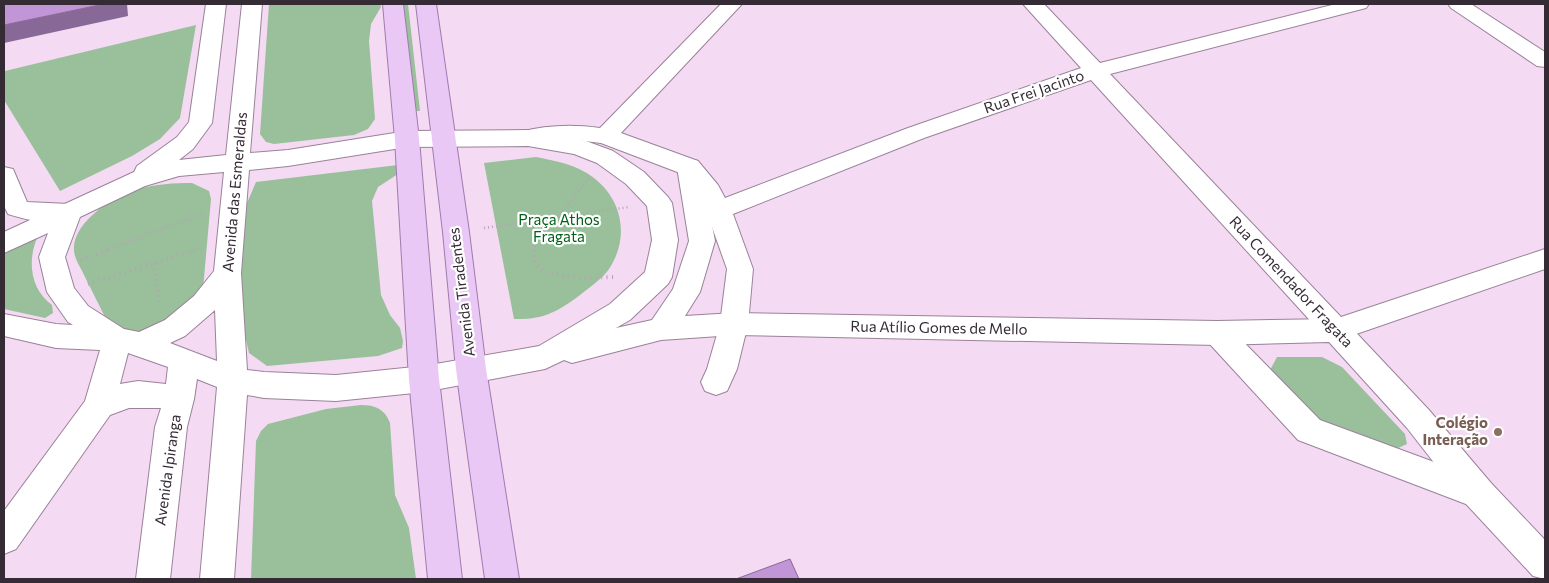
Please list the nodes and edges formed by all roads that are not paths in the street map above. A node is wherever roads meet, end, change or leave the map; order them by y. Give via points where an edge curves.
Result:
1 (216, 4) edge
2 (252, 4) edge
3 (393, 4) edge
4 (426, 4) edge
5 (732, 4) edge
6 (1033, 4) edge
7 (1359, 4) edge
8 (1458, 4) edge
9 (1484, 4) edge
10 (1545, 44) edge
11 (1545, 61) edge
12 (1094, 71) junction
13 (406, 139) junction
14 (443, 139) junction
15 (605, 147) junction
16 (238, 164) junction
17 (689, 167) junction
18 (4, 175) edge
19 (136, 180) junction
20 (719, 210) junction
21 (69, 213) junction
22 (4, 244) edge
23 (1545, 259) edge
24 (227, 273) junction
25 (734, 324) junction
26 (4, 325) edge
27 (661, 329) junction
28 (1336, 330) junction
29 (1217, 333) junction
30 (141, 339) junction
31 (546, 357) junction
32 (184, 361) junction
33 (471, 369) junction
34 (233, 380) junction
35 (424, 380) junction
36 (716, 382) dead end
37 (179, 399) junction
38 (99, 406) junction
39 (1479, 494) junction
40 (4, 538) edge
41 (1545, 564) edge
42 (153, 579) edge
43 (217, 579) edge
44 (445, 579) edge
45 (502, 579) edge

1 - 19 main road via 200,122 185,143
2 - 16 main road, Avenida das Esmeraldas
3 - 13 main road
4 - 14 main road, Avenida Tiradentes
5 - 15 main road
6 - 12 main road, Rua Comendador Fragata
7 - 12 main road, Rua Frei Jacinto
8 - 11 main road
9 - 10 main road
12 - 20 main road, Rua Frei Jacinto via 916,133
12 - 28 main road, Rua Comendador Fragata
13 - 14 main road
13 - 16 main road
13 - 35 main road
14 - 15 main road via 528,138 578,147
14 - 33 main road, Avenida Tiradentes
15 - 17 main road
15 - 31 main road via 659,202 665,240 658,277 620,312
16 - 19 main road via 180,168
16 - 24 main road, Avenida das Esmeraldas
17 - 20 main road
17 - 27 main road via 702,241 686,292
18 - 21 main road via 17,208 32,212
19 - 21 main road
20 - 25 main road via 740,269
21 - 22 main road
21 - 30 main road via 52,257 58,281 78,314
23 - 28 main road, Rua Atílio Gomes de Mello
24 - 30 main road via 204,304 175,328
24 - 34 main road, Avenida das Esmeraldas
25 - 27 main road, Rua Atílio Gomes de Mello
25 - 29 main road, Rua Atílio Gomes de Mello
25 - 36 main road
26 - 30 main road via 56,336
27 - 31 main road, Rua Atílio Gomes de Mello
28 - 29 main road, Rua Atílio Gomes de Mello
28 - 39 main road, Rua Comendador Fragata via 1418,419
29 - 39 main road via 1309,430
30 - 32 main road, Rua Atílio Gomes de Mello
30 - 38 main road
31 - 33 main road, Rua Atílio Gomes de Mello
32 - 34 main road, Rua Atílio Gomes de Mello
32 - 37 main road, Avenida Ipiranga
33 - 35 main road, Rua Atílio Gomes de Mello
33 - 45 main road, Avenida Tiradentes
34 - 35 main road, Rua Atílio Gomes de Mello via 264,385 336,388
34 - 43 main road
35 - 44 main road
37 - 38 main road via 138,392 116,396
37 - 42 main road, Avenida Ipiranga via 171,427
38 - 40 main road
39 - 41 main road, Rua Comendador Fragata

